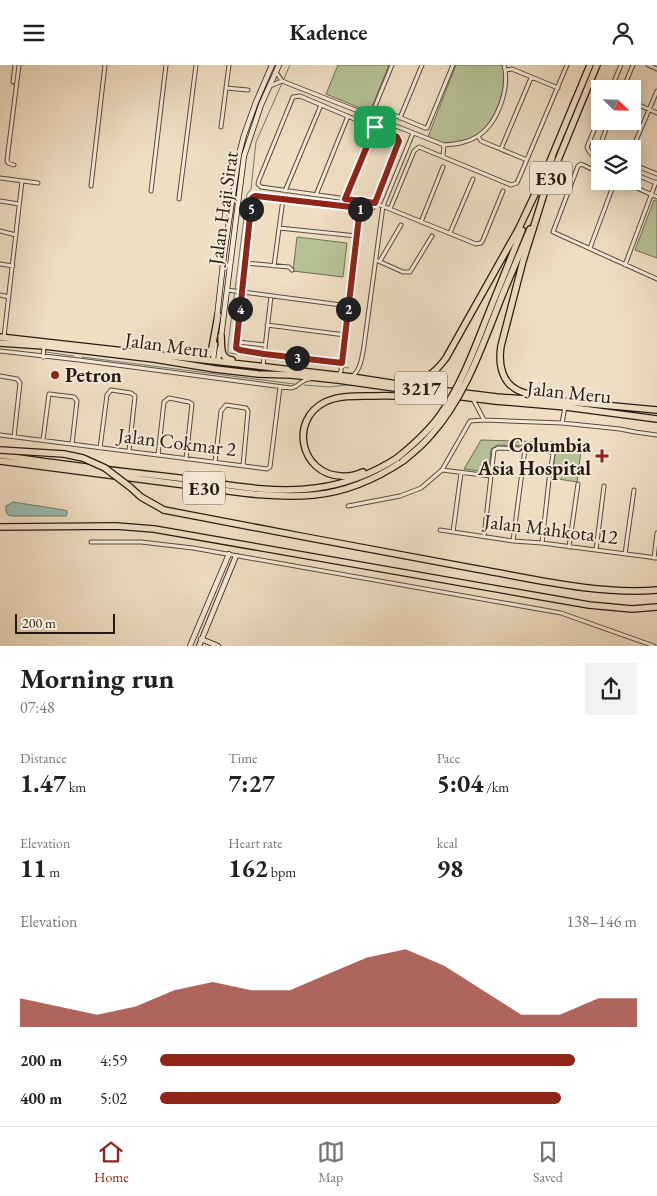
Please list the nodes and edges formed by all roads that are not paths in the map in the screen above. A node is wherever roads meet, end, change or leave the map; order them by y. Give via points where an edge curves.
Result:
1 (15, 65) edge
2 (19, 65) edge
3 (105, 65) edge
4 (166, 65) edge
5 (196, 65) edge
6 (229, 65) edge
7 (279, 65) edge
8 (392, 65) edge
9 (422, 65) edge
10 (453, 65) edge
11 (504, 65) edge
12 (567, 65) edge
13 (590, 65) edge
14 (597, 65) edge
15 (621, 65) edge
16 (633, 65) edge
17 (648, 65) edge
18 (271, 66) edge
19 (657, 69) edge
20 (506, 70) junction
21 (276, 72) junction
22 (531, 78) junction
23 (615, 80) edge
24 (627, 80) edge
25 (282, 81) junction
26 (13, 83) dead end
27 (270, 86) junction
28 (226, 88) junction
29 (248, 89) dead end
30 (558, 89) junction
31 (657, 91) edge
32 (321, 105) junction
33 (641, 106) edge
34 (374, 107) junction
35 (649, 110) junction
36 (657, 113) edge
37 (348, 116) junction
38 (371, 116) junction
39 (400, 118) junction
40 (221, 127) dead end
41 (375, 127) junction
42 (594, 130) edge
43 (413, 133) junction
44 (478, 136) junction
45 (636, 140) edge
46 (444, 145) junction
47 (501, 149) junction
48 (591, 154) edge
49 (443, 157) junction
50 (552, 158) junction
51 (527, 160) junction
52 (14, 165) dead end
53 (443, 167) dead end
54 (641, 168) edge
55 (591, 169) edge
56 (657, 174) edge
57 (641, 177) edge
58 (0, 178) edge
59 (473, 179) dead end
60 (22, 181) junction
61 (38, 183) dead end
62 (657, 183) edge
63 (90, 186) dead end
64 (612, 190) edge
65 (640, 190) edge
66 (151, 191) dead end
67 (285, 191) junction
68 (503, 191) dead end
69 (316, 195) junction
70 (651, 195) junction
71 (543, 197) junction
72 (657, 197) edge
73 (179, 199) dead end
74 (283, 199) junction
75 (345, 199) junction
76 (0, 201) edge
77 (361, 201) junction
78 (375, 203) junction
79 (19, 204) junction
80 (383, 207) junction
81 (360, 208) junction
82 (373, 209) dead end
83 (390, 209) junction
84 (421, 221) junction
85 (400, 225) dead end
86 (279, 228) junction
87 (0, 231) edge
88 (450, 233) junction
89 (16, 235) junction
90 (432, 236) dead end
91 (357, 237) junction
92 (590, 248) junction
93 (378, 260) junction
94 (245, 263) junction
95 (0, 264) edge
96 (625, 265) junction
97 (13, 266) junction
98 (274, 266) junction
99 (292, 270) dead end
100 (657, 279) edge
101 (230, 290) junction
102 (501, 291) junction
103 (240, 292) junction
104 (0, 295) edge
105 (271, 296) junction
106 (8, 297) junction
107 (349, 306) junction
108 (218, 315) junction
109 (267, 325) junction
110 (2, 328) edge
111 (222, 335) junction
112 (345, 335) junction
113 (1, 339) edge
114 (237, 342) junction
115 (265, 345) junction
116 (44, 346) junction
117 (0, 351) edge
118 (149, 353) junction
119 (264, 354) junction
120 (42, 357) junction
121 (154, 359) junction
122 (216, 362) junction
123 (260, 366) junction
124 (342, 366) junction
125 (294, 375) junction
126 (0, 376) edge
127 (352, 377) junction
128 (338, 378) junction
129 (371, 380) junction
130 (298, 385) junction
131 (280, 387) junction
132 (474, 401) junction
133 (495, 401) junction
134 (568, 404) junction
135 (657, 408) edge
136 (657, 419) edge
137 (484, 420) junction
138 (562, 423) junction
139 (0, 435) edge
140 (657, 435) edge
141 (14, 437) junction
142 (43, 441) junction
143 (72, 444) junction
144 (100, 448) junction
145 (525, 449) junction
146 (0, 451) edge
147 (129, 451) junction
148 (0, 455) edge
149 (158, 455) junction
150 (186, 459) junction
151 (400, 460) junction
152 (0, 461) edge
153 (215, 462) junction
154 (243, 466) junction
155 (442, 470) junction
156 (461, 473) junction
157 (491, 476) junction
158 (578, 484) dead end
159 (604, 486) dead end
160 (634, 490) dead end
161 (348, 506) dead end
162 (0, 527) edge
163 (440, 530) dead end
164 (453, 532) junction
165 (657, 533) edge
166 (484, 536) junction
167 (513, 541) junction
168 (91, 542) dead end
169 (542, 543) junction
170 (569, 547) junction
171 (596, 550) junction
172 (228, 554) junction
173 (625, 554) junction
174 (236, 556) junction
175 (655, 558) edge
176 (657, 590) edge
177 (657, 607) edge
178 (193, 641) edge
179 (201, 644) edge
180 (218, 646) edge
181 (654, 646) edge

1 - 26 street
2 - 52 street via 8,157 8,163
3 - 63 street
4 - 66 street
5 - 73 street
6 - 28 street
7 - 21 main road, Jalan Haji Sirat
8 - 34 street
9 - 39 street
10 - 39 street via 427,128
11 - 20 street
12 - 30 street
13 - 50 highway, E30
14 - 71 highway, E30
15 - 23 street
16 - 24 street
17 - 19 street
18 - 108 main road, Jalan Haji Sirat via 239,154
20 - 22 street via 512,69
20 - 44 street via 506,84 498,110 489,126
21 - 25 street
21 - 27 main road, Jalan Haji Sirat
22 - 30 street
22 - 47 street
25 - 27 street
25 - 38 street
27 - 101 main road, Jalan Haji Sirat via 244,156
28 - 29 street
28 - 40 street
30 - 51 street
31 - 35 street
32 - 37 street
32 - 67 street
32 - 67 street via 300,96 292,99 258,184
33 - 35 street
34 - 38 street
34 - 39 street
35 - 36 street
35 - 45 street
37 - 41 street
37 - 69 street
38 - 43 street
41 - 75 street
41 - 78 street via 399,141
42 - 48 street via 588,147
43 - 46 street
43 - 80 street
44 - 46 street via 460,144
44 - 47 street via 481,141
46 - 49 street
47 - 51 street
49 - 51 street via 514,185
49 - 83 street via 419,147 414,151
50 - 102 highway, E30
50 - 129 highway via 519,228 439,367 425,378 409,383
53 - 84 street
54 - 56 street
55 - 92 street via 578,166 553,231
57 - 62 street
58 - 60 street
59 - 88 street
60 - 61 street
60 - 79 street
62 - 70 street
64 - 92 street
65 - 70 street
67 - 69 street
68 - 88 street via 481,243
69 - 75 street
70 - 72 street
70 - 96 street
71 - 102 highway, E30
71 - 134 highway via 523,261 499,359 507,382 514,388
74 - 81 street
74 - 86 street
74 - 94 street via 253,197
75 - 77 street
76 - 79 street
77 - 78 street
77 - 81 street
78 - 80 street
79 - 89 street
80 - 83 street
80 - 93 street
81 - 82 street
81 - 91 street
83 - 84 street
84 - 88 street
85 - 93 street
86 - 91 street
86 - 98 street
87 - 89 street
89 - 97 street
90 - 93 street via 410,272
91 - 107 street
92 - 96 street
93 - 127 street via 361,362 358,372
94 - 98 street
94 - 103 street
95 - 97 street
96 - 100 street
97 - 106 street
98 - 99 street
101 - 103 street
101 - 111 main road, Jalan Haji Sirat
102 - 151 highway, E30, bridge via 466,382 452,409 417,450
103 - 105 street
103 - 114 street
104 - 106 street
105 - 107 street
105 - 109 street
106 - 110 street
107 - 112 street
108 - 118 highway via 212,348 207,355
108 - 122 main road, Jalan Haji Sirat
109 - 112 street
109 - 115 street
110 - 113 street
111 - 122 main road, Jalan Haji Sirat
111 - 123 highway via 224,357
112 - 124 street
113 - 116 highway, Jalan Meru / 3217
113 - 118 highway, Jalan Meru / 3217
114 - 115 street
114 - 119 street via 236,348 240,350
115 - 119 street
116 - 120 street
116 - 121 highway, Jalan Meru / 3217
117 - 120 street
118 - 122 highway, Jalan Meru / 3217
119 - 123 street
119 - 124 street
120 - 131 street
121 - 122 highway
121 - 125 highway, Jalan Meru / 3217 via 214,369
122 - 123 highway, Jalan Meru / 3217
122 - 125 highway via 220,366
123 - 128 highway, Jalan Meru / 3217
124 - 128 street
125 - 128 highway, Jalan Meru / 3217
125 - 130 street via 300,379
126 - 141 street via 17,379 20,383
127 - 128 highway, Jalan Meru / 3217
127 - 129 highway, Jalan Meru / 3217
128 - 130 street via 306,379
128 - 133 highway, Jalan Meru / 3217
129 - 134 highway, Jalan Meru / 3217
130 - 131 street
131 - 154 street, Jalan Cokmar 2 via 270,467
132 - 133 highway
132 - 137 street
132 - 151 highway via 410,396 345,396 319,406 309,416 304,428 303,441 310,461 328,473 340,476 357,474
133 - 134 highway, Jalan Meru / 3217
134 - 135 highway, Jalan Meru / 3217
134 - 136 highway, Jalan Meru / 3217
134 - 138 street
137 - 138 street
137 - 155 street via 470,421
138 - 140 street
139 - 141 street, Jalan Cokmar 2
141 - 142 street, Jalan Cokmar 2
142 - 143 street, Jalan Cokmar 2
142 - 143 street via 49,394 74,397 77,401
143 - 144 street, Jalan Cokmar 2
144 - 147 street, Jalan Cokmar 2
144 - 147 street via 107,395 111,390 135,396
145 - 157 street via 494,450
145 - 167 street
145 - 169 street via 548,449 553,454
146 - 176 highway, bridge via 83,458 105,468 141,497 164,510 579,587
147 - 149 street, Jalan Cokmar 2
148 - 151 highway, E30 via 295,490 350,481
149 - 150 street, Jalan Cokmar 2
149 - 150 street via 164,402 169,398 189,402 193,407
150 - 153 street, Jalan Cokmar 2
151 - 152 highway, E30 via 386,471 352,487 296,496 252,494
153 - 154 street, Jalan Cokmar 2
153 - 154 street via 222,411 226,405 246,408 249,414
155 - 156 street
155 - 161 street via 420,488 400,496
156 - 157 street
156 - 164 street
157 - 166 street
158 - 170 street
159 - 171 street
160 - 173 street
162 - 177 highway via 116,526 154,529 562,601 632,609
163 - 164 street, Jalan Mahkota 12
164 - 166 street, Jalan Mahkota 12
165 - 175 street
166 - 167 street, Jalan Mahkota 12
167 - 169 street, Jalan Mahkota 12
168 - 172 street via 141,542
169 - 170 street, Jalan Mahkota 12
170 - 171 street, Jalan Mahkota 12
171 - 173 street, Jalan Mahkota 12
172 - 174 street
172 - 178 main road
173 - 175 street, Jalan Mahkota 12
174 - 179 main road
174 - 181 street via 561,613
178 - 179 main road
179 - 180 main road

